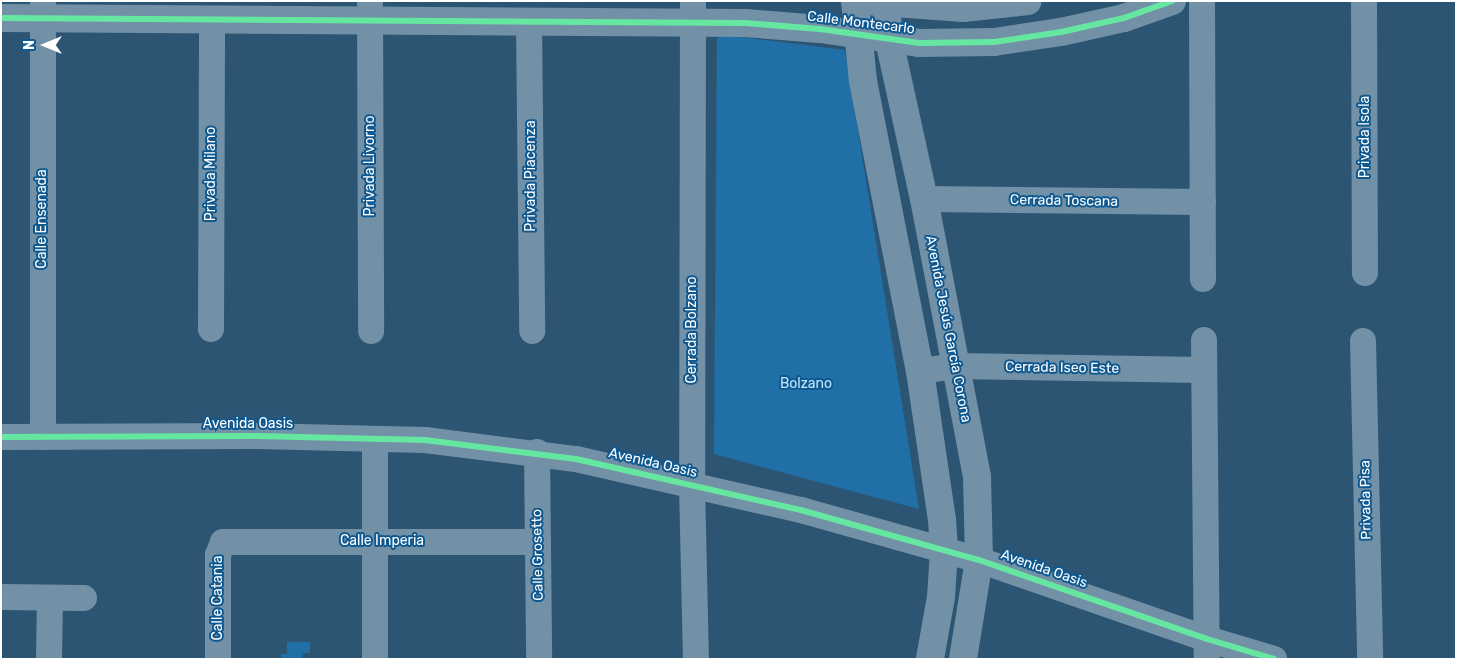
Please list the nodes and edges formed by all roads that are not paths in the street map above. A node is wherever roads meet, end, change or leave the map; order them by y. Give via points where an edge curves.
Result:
1 (855, 1) edge
2 (1028, 1) edge
3 (1172, 1) edge
4 (1202, 1) edge
5 (1364, 1) edge
6 (880, 2) edge
7 (42, 10) edge
8 (370, 12) edge
9 (693, 12) edge
10 (1, 18) edge
11 (212, 19) junction
12 (530, 21) junction
13 (856, 36) junction
14 (889, 40) junction
15 (924, 199) junction
16 (1203, 202) junction
17 (1365, 273) dead end
18 (1203, 279) dead end
19 (211, 329) dead end
20 (371, 331) dead end
21 (532, 331) dead end
22 (1204, 340) dead end
23 (1363, 341) dead end
24 (954, 366) junction
25 (1204, 370) junction
26 (920, 371) junction
27 (1, 437) edge
28 (43, 437) junction
29 (375, 440) junction
30 (537, 452) junction
31 (692, 485) junction
32 (375, 540) junction
33 (225, 541) joint
34 (538, 542) junction
35 (944, 551) junction
36 (979, 560) junction
37 (1, 598) edge
38 (50, 598) junction
39 (84, 598) dead end
40 (1207, 649) edge
41 (49, 659) edge
42 (218, 659) edge
43 (375, 659) edge
44 (539, 659) edge
45 (696, 659) edge
46 (930, 659) edge
47 (963, 659) edge
48 (1274, 659) edge
49 (1370, 659) edge

1 - 13 street
2 - 6 street, Calle Montecarlo via 963,8
3 - 14 street, Calle Montecarlo via 1124,18 1004,40 918,43
4 - 16 street
5 - 17 street, Privada Isola
6 - 14 street, Avenida Jesús García Corona
7 - 10 street, Calle Montecarlo
7 - 11 street, Calle Montecarlo
7 - 28 street, Calle Ensenada
8 - 11 street, Calle Montecarlo
8 - 12 street, Calle Montecarlo
8 - 20 street, Privada Livorno
9 - 12 street, Calle Montecarlo
9 - 13 street, Calle Montecarlo
9 - 31 street, Cerrada Bolzano
11 - 19 street, Privada Milano
12 - 21 street, Privada Piacenza
13 - 14 street, Calle Montecarlo
13 - 26 street
14 - 15 street, Avenida Jesús García Corona
15 - 16 street, Cerrada Toscana
15 - 24 street, Avenida Jesús García Corona
16 - 18 street
22 - 25 street
23 - 49 street, Privada Pisa
24 - 25 street, Cerrada Iseo Este
24 - 26 street, Cerrada Iseo Este
24 - 36 street, Avenida Jesús García Corona via 977,477
25 - 40 street
26 - 35 street
27 - 28 street, Avenida Oasis
28 - 29 street, Avenida Oasis
29 - 30 street, Avenida Oasis via 464,443
29 - 32 street
30 - 31 street, Avenida Oasis via 646,472
30 - 34 street, Calle Grosetto
31 - 35 street, Avenida Oasis via 801,510
31 - 45 street, Cerrada Bolzano
32 - 33 street, Calle Imperia
32 - 34 street, Calle Imperia
32 - 43 street
33 - 42 street, Calle Catania via 220,544 218,555
34 - 44 street, Calle Grosetto
35 - 36 street, Avenida Oasis
35 - 46 street
36 - 40 street, Avenida Oasis
36 - 47 street, Avenida Jesús García Corona
37 - 38 street
38 - 39 street
38 - 41 street
40 - 48 street, Avenida Oasis

